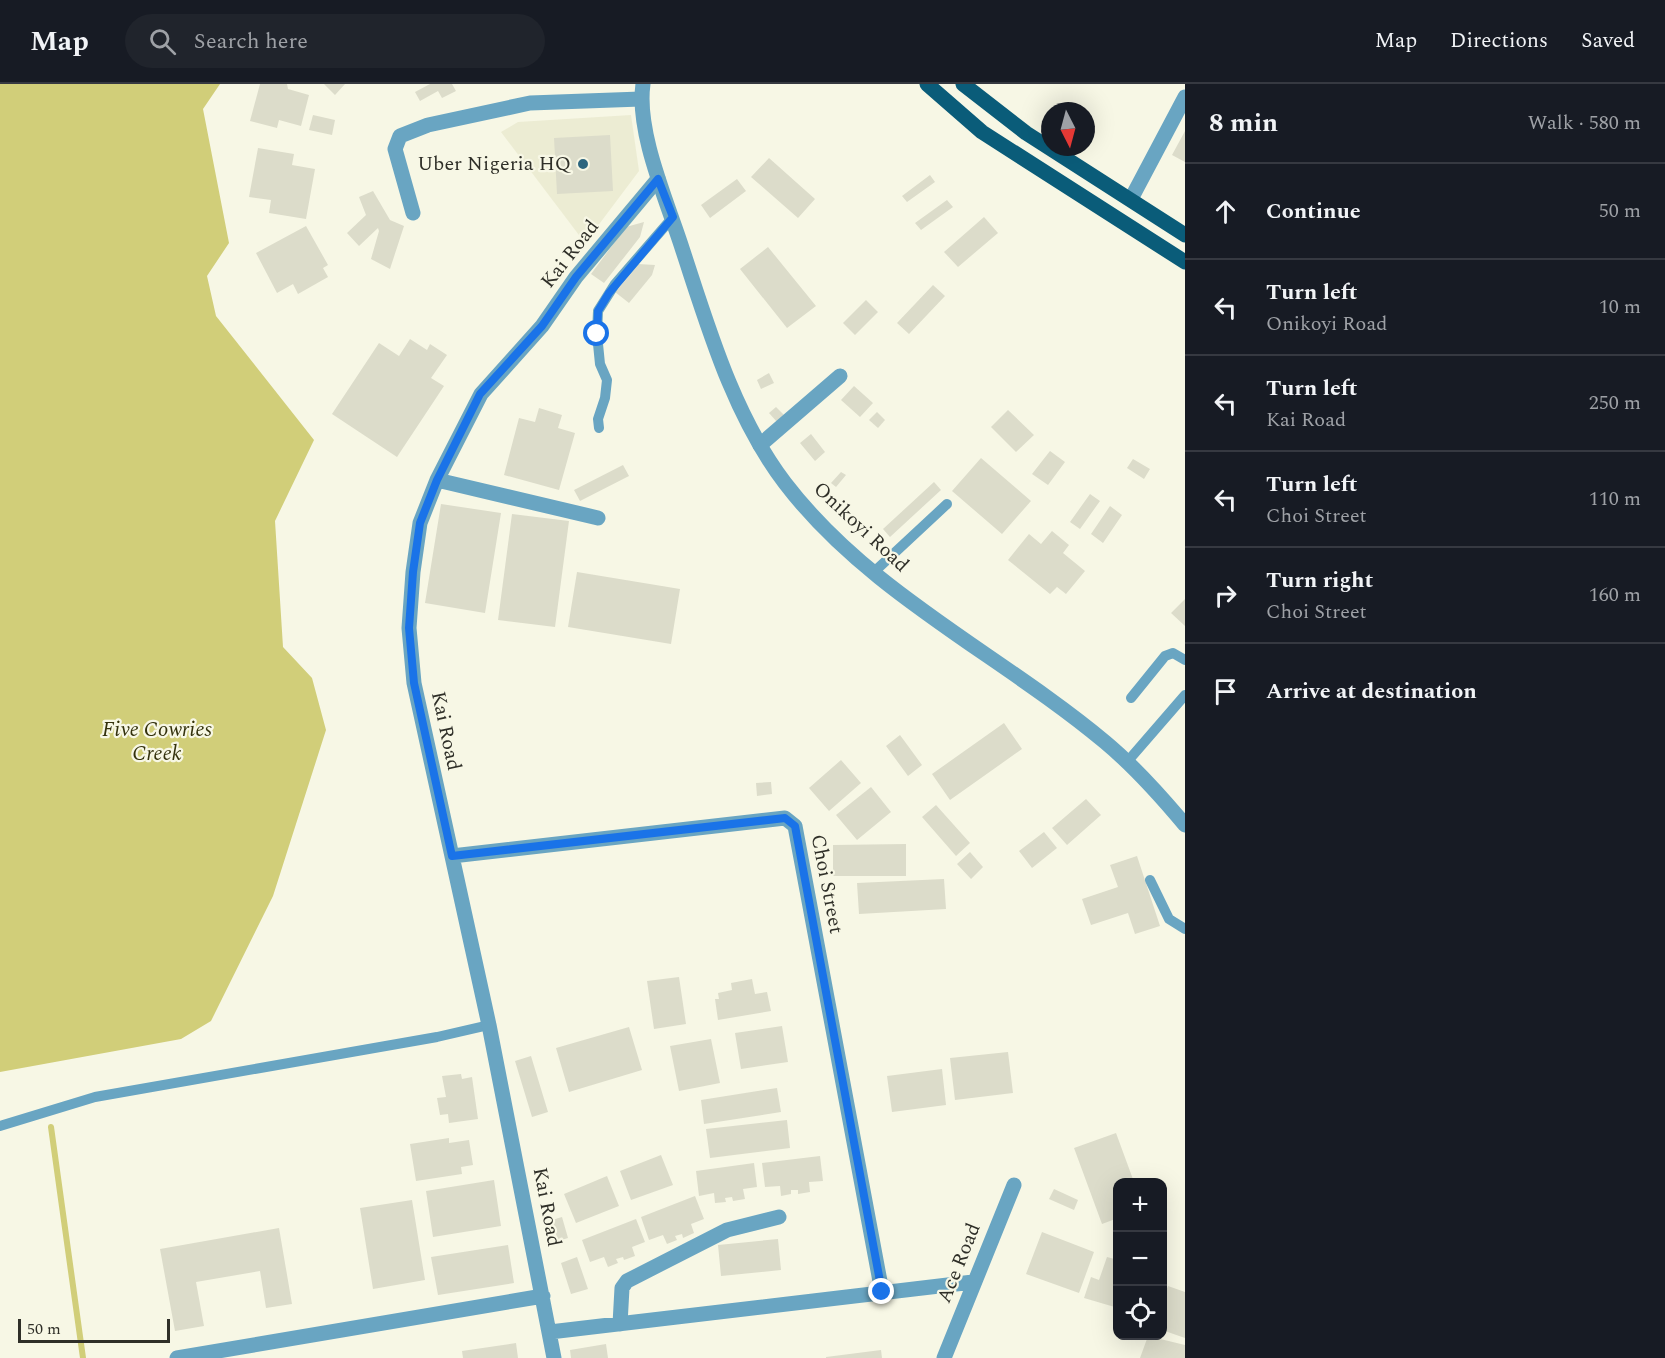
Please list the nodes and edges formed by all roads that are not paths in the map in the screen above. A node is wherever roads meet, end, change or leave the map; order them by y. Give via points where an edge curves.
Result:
1 (927, 84) edge
2 (963, 84) edge
3 (642, 92) edge
4 (1185, 97) edge
5 (658, 179) junction
6 (1131, 199) junction
7 (413, 213) dead end
8 (673, 217) junction
9 (1185, 235) edge
10 (1185, 262) edge
11 (840, 376) dead end
12 (599, 428) dead end
13 (760, 445) junction
14 (437, 480) junction
15 (947, 504) dead end
16 (598, 518) dead end
17 (875, 572) junction
18 (1185, 660) edge
19 (1185, 695) edge
20 (1131, 698) dead end
21 (1127, 762) junction
22 (1185, 825) edge
23 (452, 856) junction
24 (1150, 880) dead end
25 (1185, 928) edge
26 (489, 1025) junction
27 (0, 1126) edge
28 (1014, 1185) dead end
29 (779, 1217) dead end
30 (973, 1282) junction
31 (882, 1292) junction
32 (543, 1296) junction
33 (620, 1324) junction
34 (550, 1332) junction
35 (177, 1358) edge
36 (554, 1358) edge
37 (945, 1358) edge

1 - 10 main road via 982,132
2 - 6 main road via 1026,133
3 - 5 street, Onikoyi Road
3 - 7 street via 530,103 428,125 400,136 395,149
4 - 6 street
5 - 8 street, Onikoyi Road
5 - 14 street, Kai Road via 576,277 542,326 480,394
6 - 9 main road
8 - 12 lane via 615,284 598,311 600,364 607,380
8 - 13 street, Onikoyi Road via 706,321
11 - 13 street
13 - 17 street, Onikoyi Road via 785,483 820,524
14 - 16 street
14 - 23 street, Kai Road via 420,523 409,628 414,683
15 - 17 lane
17 - 21 street, Onikoyi Road
18 - 20 lane via 1173,653 1165,656
19 - 21 lane
21 - 22 street, Onikoyi Road
23 - 26 street, Kai Road
23 - 31 street, Choi Street via 790,820 795,826
24 - 25 lane via 1169,920
26 - 27 lane via 95,1097
26 - 32 street, Kai Road
28 - 30 street, Ace Road
29 - 33 street via 727,1230 627,1281 622,1288
30 - 31 street
30 - 37 street, Ace Road
31 - 33 street
32 - 34 street, Kai Road
32 - 35 street
33 - 34 street
34 - 36 street, Kai Road

